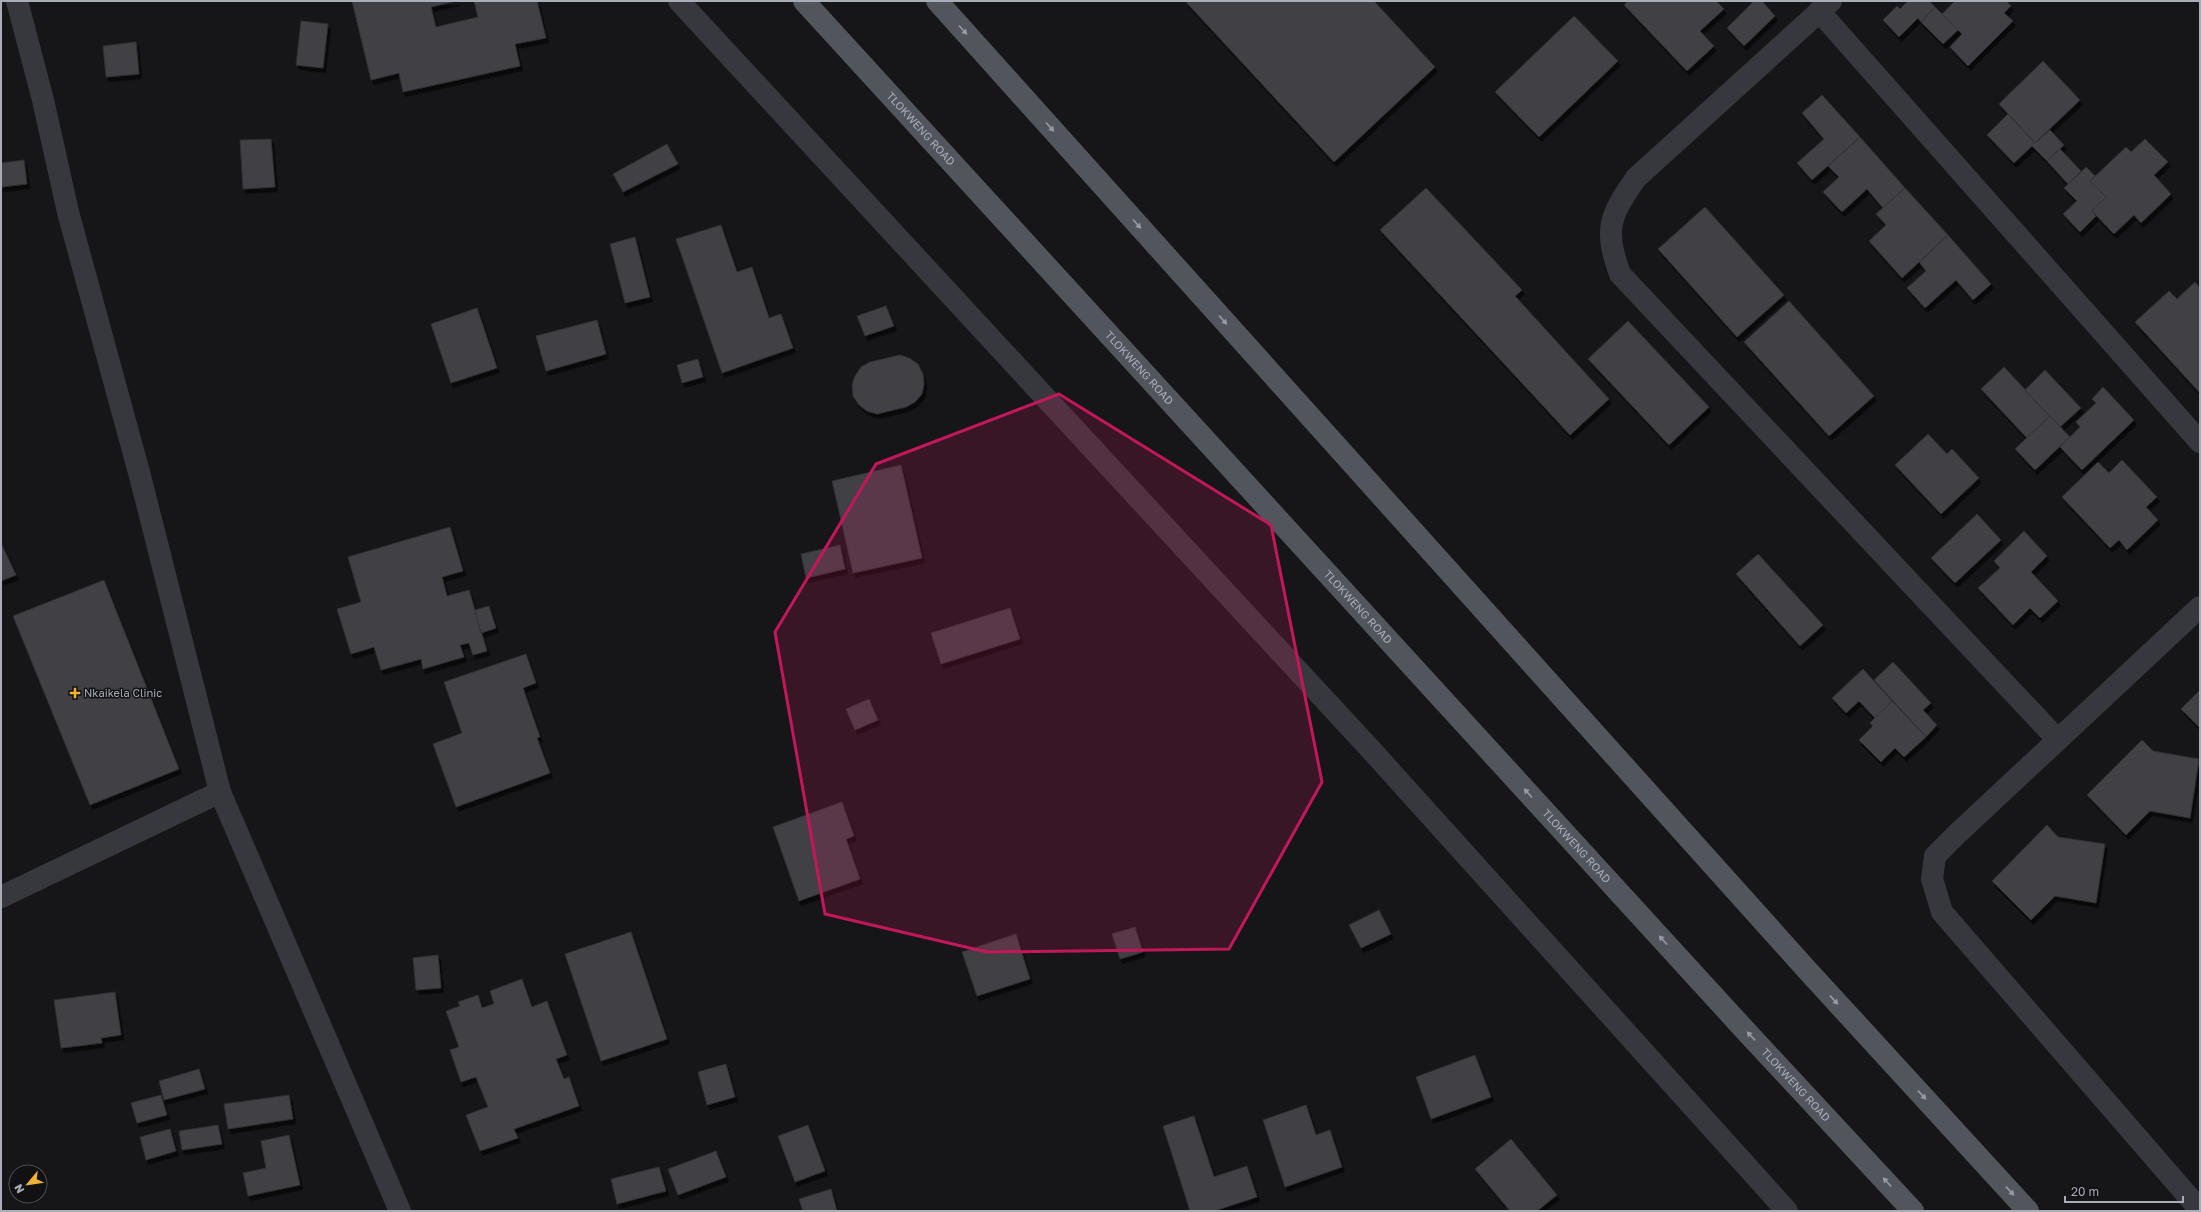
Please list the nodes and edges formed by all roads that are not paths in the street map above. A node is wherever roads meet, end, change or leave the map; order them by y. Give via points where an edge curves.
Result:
1 (17, 1) edge
2 (679, 1) edge
3 (804, 1) edge
4 (937, 1) edge
5 (1825, 6) edge
6 (2200, 442) edge
7 (2200, 607) edge
8 (2057, 739) junction
9 (220, 792) junction
10 (1, 897) edge
11 (2200, 1210) edge
12 (400, 1211) edge
13 (1787, 1211) edge
14 (1913, 1211) edge
15 (2028, 1211) edge

1 - 9 street via 43,100 68,212 140,476
2 - 13 street via 1373,752
14 -> 3 main road, TLOKWENG ROAD
4 -> 15 main road via 1802,965
5 - 6 street
5 - 8 street via 1636,178 1620,201 1610,229 1612,252 1620,274
7 - 8 street
8 - 11 street via 1935,856 1932,879 1934,886 1942,912
9 - 10 street
9 - 12 street

